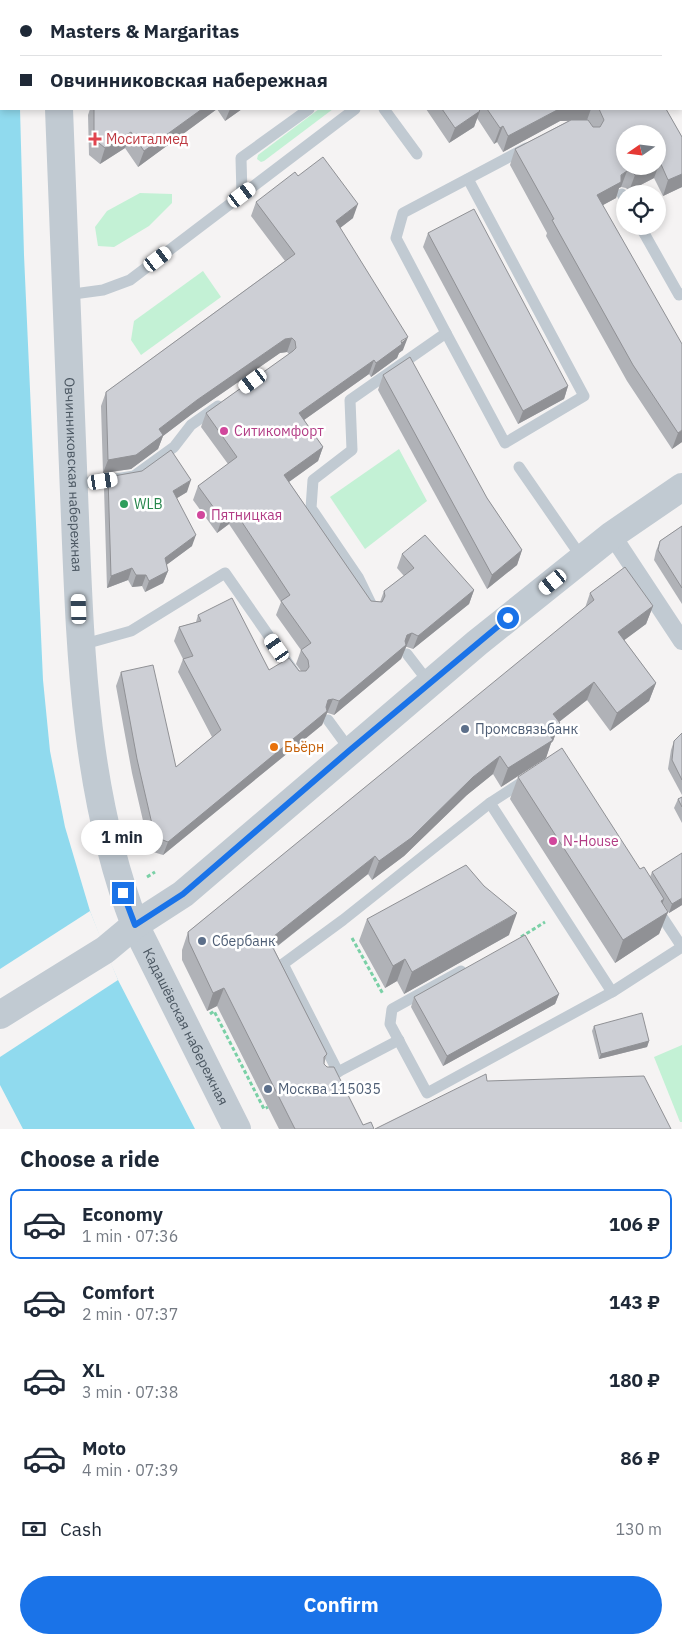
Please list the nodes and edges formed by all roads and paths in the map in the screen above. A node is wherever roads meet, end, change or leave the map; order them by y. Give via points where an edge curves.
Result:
1 (60, 110) edge
2 (307, 110) edge
3 (355, 110) edge
4 (385, 110) edge
5 (538, 141) edge
6 (416, 154) dead end
7 (468, 179) junction
8 (242, 195) junction
9 (645, 235) edge
10 (682, 294) edge
11 (66, 295) junction
12 (446, 332) junction
13 (230, 398) edge
14 (519, 467) dead end
15 (74, 483) junction
16 (682, 487) edge
17 (612, 535) junction
18 (582, 558) junction
19 (373, 609) edge
20 (682, 641) edge
21 (80, 645) junction
22 (407, 654) edge
23 (298, 678) edge
24 (430, 684) junction
25 (328, 720) edge
26 (350, 750) junction
27 (536, 773) edge
28 (490, 803) junction
29 (648, 896) edge
30 (560, 912) junction
31 (343, 920) junction
32 (135, 925) junction
33 (516, 940) edge
34 (682, 947) edge
35 (475, 963) edge
36 (612, 992) junction
37 (392, 1009) junction
38 (214, 1011) edge
39 (0, 1015) edge
40 (399, 1040) junction
41 (338, 1072) junction
42 (324, 1079) edge
43 (268, 1107) dead end
44 (237, 1129) edge

1 - 11 street, Овчинниковская набережная
2 - 8 lane via 242,158
3 - 8 lane
4 - 6 lane
5 - 7 lane
7 - 12 lane via 403,213 396,238
7 - 12 lane via 584,396 505,443
8 - 11 lane via 130,280 103,290
9 - 10 lane via 679,295
11 - 15 street, Овчинниковская набережная
12 - 19 lane via 350,400 352,450 313,480 311,508 358,577
13 - 15 lane via 191,425 174,447 134,476
14 - 18 lane
15 - 21 street, Овчинниковская набережная
16 - 17 street
17 - 18 street
17 - 20 street
18 - 24 street
21 - 23 lane via 130,631 225,572
21 - 32 street, Овчинниковская набережная via 101,809 123,893
22 - 24 lane
24 - 26 street
25 - 26 lane
26 - 32 street via 183,894
27 - 28 lane
28 - 30 lane
28 - 31 lane
29 - 34 lane
30 - 33 path
30 - 36 lane
31 - 37 path
31 - 41 lane via 283,964
32 - 39 street via 105,950
32 - 44 street, Кадашёвская набережная
34 - 36 lane
35 - 37 lane
36 - 40 lane via 427,1093
37 - 40 lane via 390,1024
38 - 43 path via 264,1109
40 - 41 lane
41 - 42 lane

